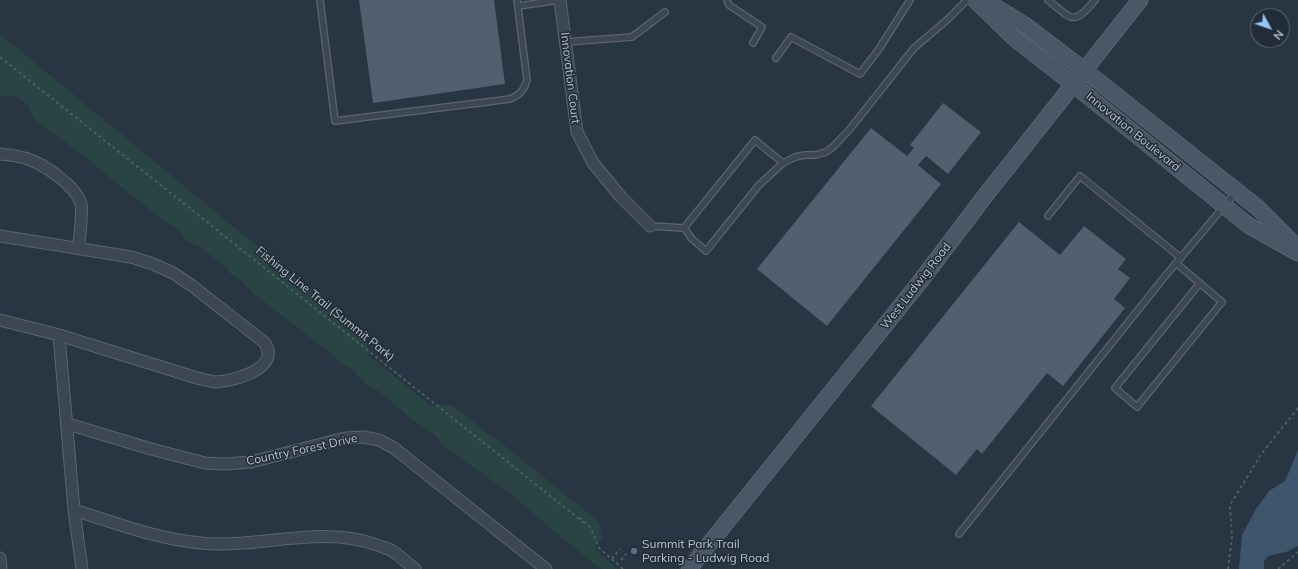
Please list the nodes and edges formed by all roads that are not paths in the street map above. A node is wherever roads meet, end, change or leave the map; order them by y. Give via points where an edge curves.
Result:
1 (320, 0) edge
2 (517, 0) edge
3 (560, 0) edge
4 (727, 0) edge
5 (910, 0) edge
6 (967, 0) edge
7 (975, 0) edge
8 (984, 0) edge
9 (1095, 0) edge
10 (1140, 0) edge
11 (1052, 1) edge
12 (518, 6) junction
13 (665, 12) dead end
14 (566, 42) junction
15 (752, 43) dead end
16 (776, 58) dead end
17 (1084, 70) junction
18 (1073, 84) junction
19 (0, 154) edge
20 (783, 163) junction
21 (1237, 191) junction
22 (1225, 206) junction
23 (1048, 216) dead end
24 (650, 226) joint
25 (684, 228) junction
26 (0, 236) edge
27 (1298, 247) edge
28 (79, 248) junction
29 (1298, 253) edge
30 (1181, 258) junction
31 (1176, 263) junction
32 (1200, 283) junction
33 (0, 320) edge
34 (59, 335) junction
35 (68, 424) junction
36 (74, 510) junction
37 (959, 534) dead end
38 (0, 558) edge
39 (1, 569) edge
40 (82, 569) edge
41 (415, 569) edge
42 (546, 569) edge
43 (689, 569) edge

1 - 12 lane via 335,121 510,99 518,95 524,89 527,80
2 - 12 lane
3 - 12 lane
3 - 14 street, Innovation Court
4 - 15 lane via 729,5 762,27
5 - 16 lane via 860,74 791,36
6 - 20 lane via 914,48 833,147 826,152 795,157
7 - 18 street, Innovation Boulevard via 1014,38
8 - 17 street, Innovation Boulevard via 1025,25
9 - 11 lane via 1084,14 1077,18 1070,17
10 - 17 street, West Ludwig Road
13 - 14 lane via 632,37
14 - 24 street, Innovation Court via 577,132 593,163 621,197
17 - 18 street, West Ludwig Road
17 - 21 street, Innovation Boulevard
18 - 22 street, Innovation Boulevard
18 - 43 street, West Ludwig Road via 919,283
19 - 28 street via 26,158 37,163 78,196 82,206
20 - 25 lane via 759,186 706,251
20 - 25 lane via 755,140
21 - 22 lane
21 - 27 street, Innovation Boulevard
22 - 29 street, Innovation Boulevard via 1248,224
22 - 30 lane
23 - 30 lane via 1080,176
24 - 25 lane
26 - 28 street
28 - 34 street via 130,257 173,273 264,342 268,348 268,356 257,370 214,382
30 - 31 lane
31 - 32 lane
31 - 37 lane
32 - 32 lane via 1222,302 1137,407 1115,388
33 - 34 street
34 - 35 street
35 - 36 street
35 - 42 street, Country Forest Drive via 150,449 198,461 225,464 251,462 345,438 363,437 379,440 394,448
36 - 40 street
36 - 41 street via 154,535 202,544 327,537 366,541 390,550
38 - 39 street

